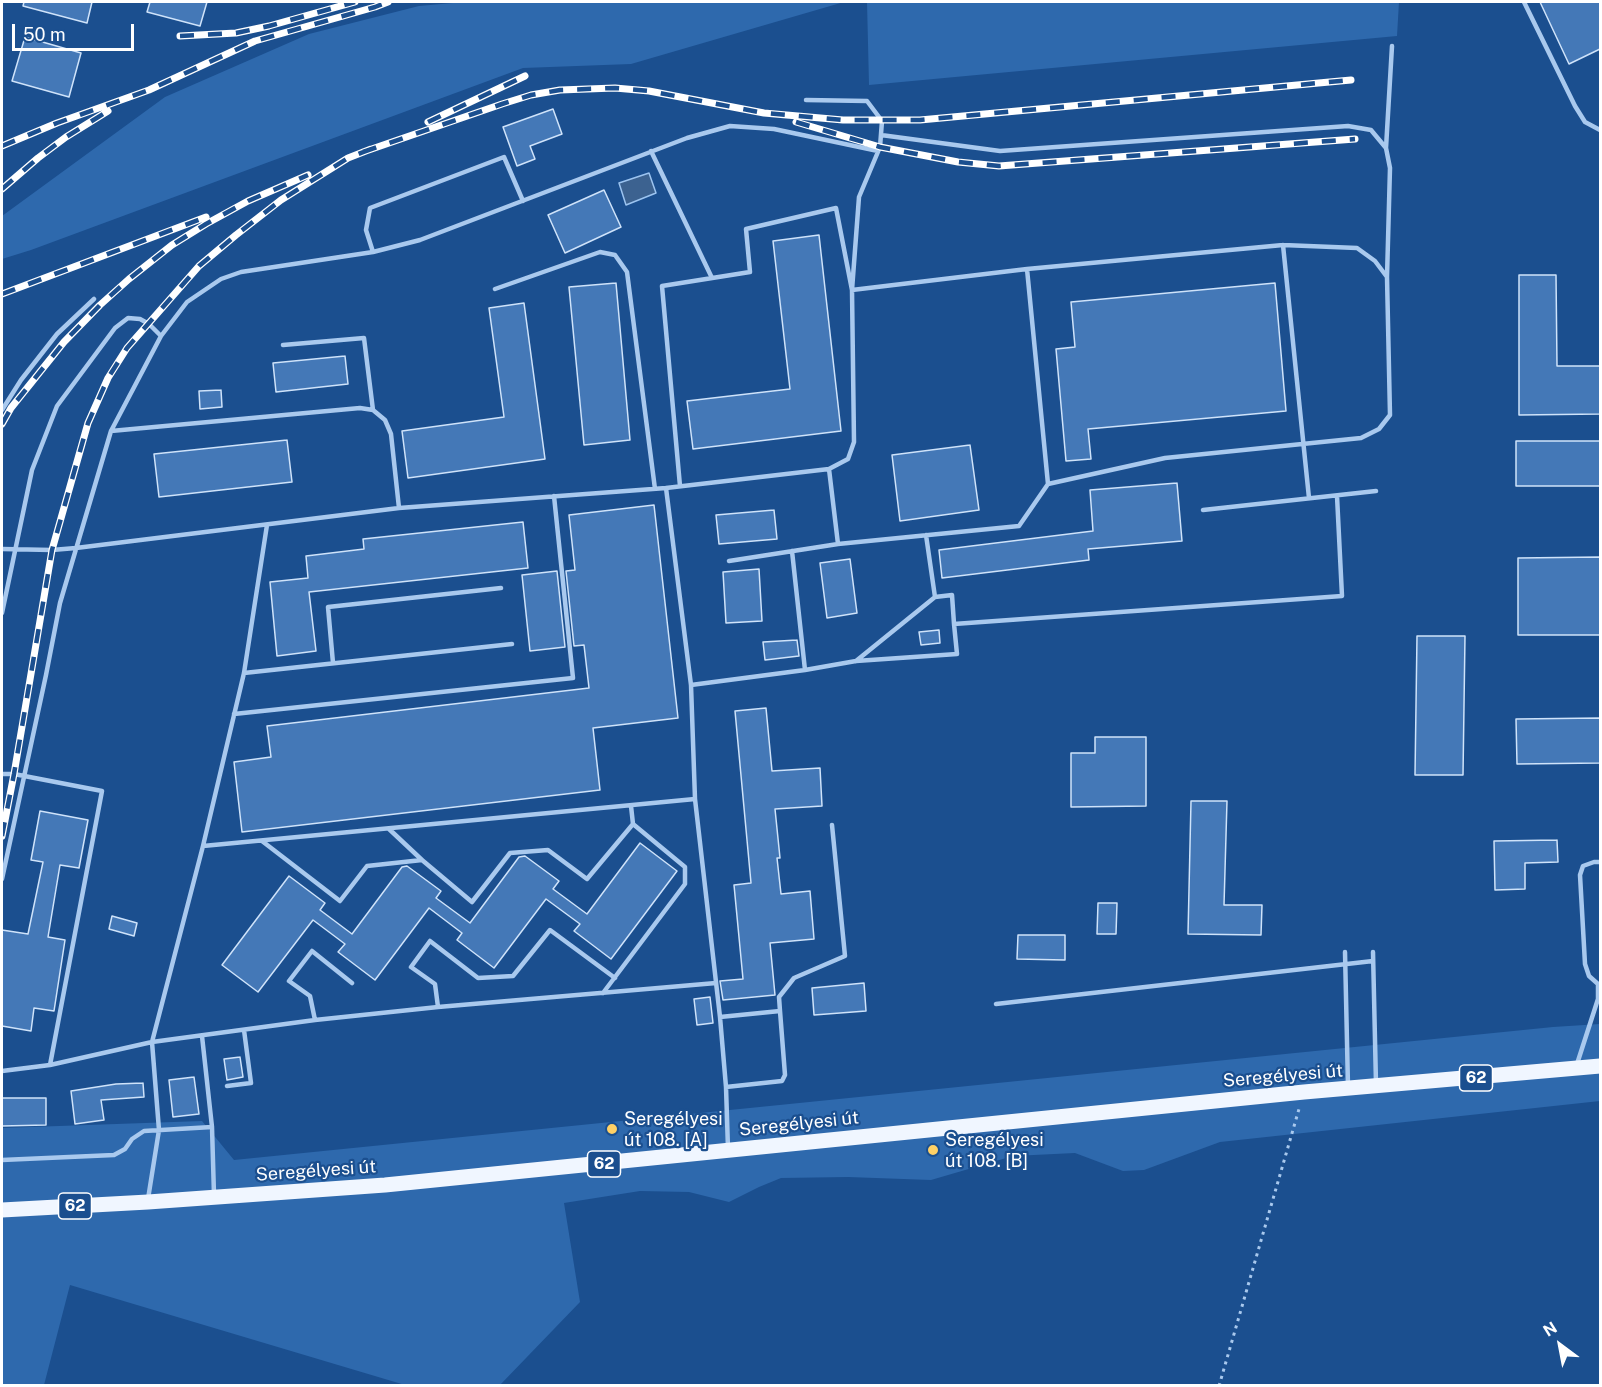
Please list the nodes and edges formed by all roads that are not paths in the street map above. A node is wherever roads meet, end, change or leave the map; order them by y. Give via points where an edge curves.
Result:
1 (1524, 2) edge
2 (1392, 46) dead end
3 (806, 100) dead end
4 (1600, 130) edge
5 (881, 135) junction
6 (1386, 148) junction
7 (651, 151) junction
8 (878, 151) junction
9 (523, 201) junction
10 (1283, 245) junction
11 (373, 252) junction
12 (1027, 269) junction
13 (1387, 277) junction
14 (712, 278) junction
15 (495, 289) dead end
16 (852, 290) junction
17 (93, 299) dead end
18 (161, 336) junction
19 (283, 345) dead end
20 (2, 410) edge
21 (373, 410) junction
22 (111, 431) junction
23 (1302, 443) junction
24 (829, 469) junction
25 (1048, 484) junction
26 (680, 486) junction
27 (666, 488) junction
28 (655, 489) junction
29 (1376, 491) dead end
30 (554, 496) junction
31 (1337, 496) junction
32 (1309, 498) junction
33 (399, 508) junction
34 (1203, 510) dead end
35 (267, 525) junction
36 (926, 535) junction
37 (838, 544) junction
38 (16, 548) junction
39 (76, 548) junction
40 (2, 549) edge
41 (792, 551) junction
42 (729, 561) dead end
43 (501, 588) dead end
44 (934, 597) junction
45 (2, 613) edge
46 (954, 624) junction
47 (512, 644) dead end
48 (856, 661) junction
49 (333, 663) junction
50 (805, 670) junction
51 (244, 673) junction
52 (691, 685) junction
53 (234, 714) junction
54 (2, 774) edge
55 (24, 776) junction
56 (695, 799) junction
57 (631, 806) junction
58 (633, 824) junction
59 (832, 825) dead end
60 (389, 829) junction
61 (262, 841) junction
62 (203, 846) junction
63 (422, 860) junction
64 (1600, 862) edge
65 (2, 879) edge
66 (1345, 952) dead end
67 (1372, 952) dead end
68 (1373, 961) junction
69 (1346, 964) junction
70 (615, 978) junction
71 (352, 983) dead end
72 (716, 983) junction
73 (1599, 983) edge
74 (603, 993) junction
75 (996, 1004) dead end
76 (438, 1006) junction
77 (780, 1011) junction
78 (720, 1017) junction
79 (315, 1020) junction
80 (244, 1030) junction
81 (202, 1036) junction
82 (152, 1042) junction
83 (50, 1065) junction
84 (1600, 1066) edge
85 (1575, 1069) junction
86 (2, 1071) edge
87 (227, 1086) dead end
88 (726, 1087) junction
89 (1376, 1087) junction
90 (1348, 1089) junction
91 (212, 1127) junction
92 (159, 1130) junction
93 (728, 1151) junction
94 (2, 1160) edge
95 (214, 1198) junction
96 (148, 1202) junction
97 (2, 1210) edge

1 - 4 lane via 1575,106 1585,122
2 - 6 lane
3 - 5 lane via 867,100 882,121
5 - 6 lane via 1000,151 1348,126 1371,130
5 - 8 lane
6 - 13 lane via 1390,168
7 - 8 lane via 730,126 774,129
7 - 9 lane
7 - 14 lane
8 - 16 lane via 859,197
9 - 11 lane via 420,240
9 - 11 lane via 504,157 370,208 366,230
10 - 12 lane
10 - 13 lane via 1357,248 1375,261
10 - 23 lane
11 - 18 lane via 241,272 221,279 187,303
12 - 16 lane
12 - 25 lane
13 - 23 lane via 1390,415 1379,429 1360,438
14 - 16 lane via 750,272 746,229 836,208
14 - 26 lane via 662,286
15 - 28 lane via 600,252 615,255 627,272
16 - 24 lane via 854,442 848,459
17 - 20 lane via 57,334
18 - 22 lane
18 - 38 lane via 140,319 128,318 115,328 57,406 32,471
19 - 21 lane via 364,338
21 - 22 lane via 360,408
21 - 33 lane via 386,420 391,434
22 - 39 lane
23 - 25 lane via 1165,458
23 - 32 lane
24 - 26 lane
24 - 37 lane
25 - 36 lane via 1019,526
26 - 27 lane
27 - 28 lane
27 - 52 lane
28 - 30 lane
29 - 31 lane
30 - 33 lane
30 - 53 lane via 573,678
31 - 32 lane
31 - 46 lane via 1342,596
32 - 34 lane
33 - 35 lane
35 - 39 lane
35 - 51 lane
36 - 37 lane
36 - 44 lane
37 - 41 lane
38 - 39 lane
38 - 40 lane
38 - 45 lane
39 - 55 lane via 60,603
41 - 42 lane
41 - 50 lane
43 - 49 lane via 328,607
44 - 46 lane via 952,595
44 - 48 lane
46 - 48 lane via 957,654
47 - 49 lane
48 - 50 lane
49 - 51 lane
50 - 52 lane
51 - 53 lane
52 - 56 lane
53 - 62 lane
54 - 55 lane
55 - 65 lane
55 - 83 lane via 102,791
56 - 57 lane
56 - 72 lane
57 - 58 lane
57 - 60 lane
58 - 63 lane via 587,879 548,850 510,853 472,902
58 - 70 lane via 685,867 685,884
59 - 77 lane via 845,956 795,978 779,997
60 - 61 lane
60 - 63 lane
61 - 62 lane
61 - 63 lane via 339,901 367,866
62 - 82 lane
64 - 73 lane via 1583,866 1580,875 1585,964 1589,976
66 - 69 lane
67 - 68 lane
68 - 69 lane
68 - 89 lane
69 - 75 lane
69 - 90 lane
70 - 74 lane
70 - 76 lane via 550,930 513,976 478,978 430,941 411,967 435,984
71 - 79 lane via 312,951 289,981 310,996
72 - 74 lane
72 - 78 lane
73 - 85 lane via 1598,999
74 - 76 lane
76 - 79 lane
77 - 78 lane
77 - 88 lane via 785,1075 782,1081
78 - 88 lane
79 - 80 lane
80 - 81 lane
80 - 87 lane via 251,1083
81 - 82 lane
81 - 91 lane
82 - 83 lane
82 - 92 lane
83 - 86 lane
84 - 85 main road, Seregélyesi út / 62
85 - 89 main road, Seregélyesi út / 62
88 - 93 lane
89 - 90 main road, Seregélyesi út / 62
90 - 93 main road, Seregélyesi út / 62
91 - 92 lane
91 - 95 lane
92 - 94 lane via 144,1131 114,1155
92 - 96 lane
93 - 95 main road, Seregélyesi út / 62
95 - 96 main road, Seregélyesi út / 62
96 - 97 main road, Seregélyesi út / 62

